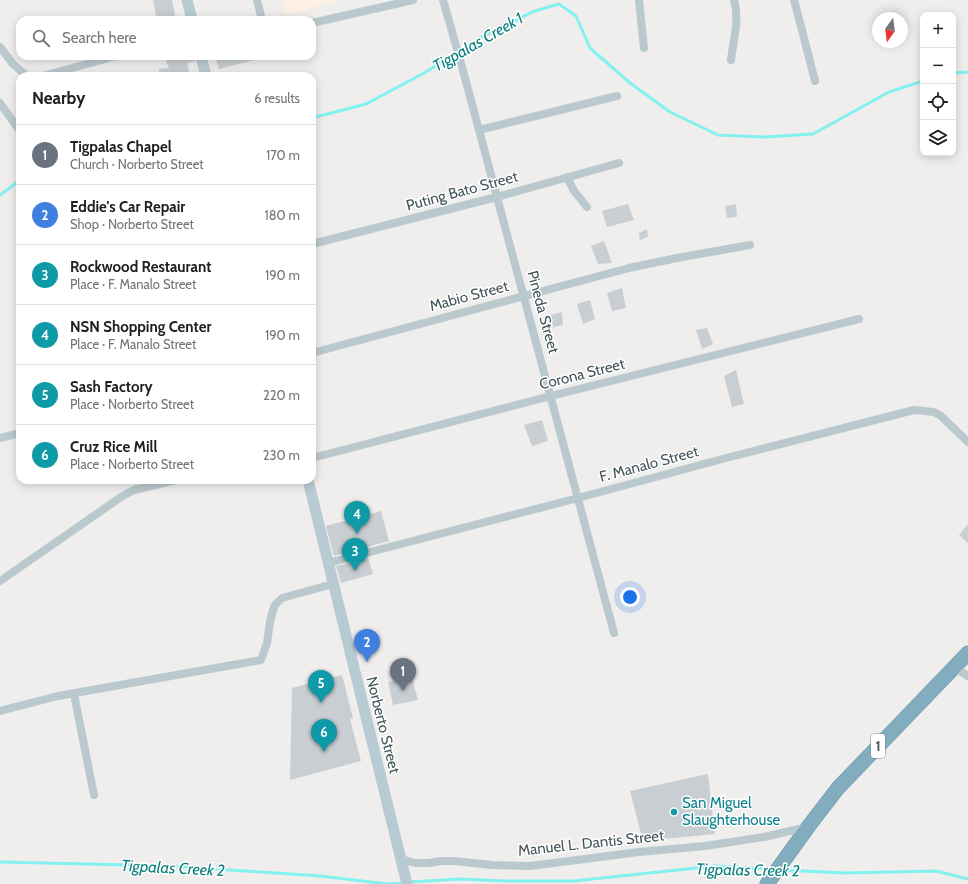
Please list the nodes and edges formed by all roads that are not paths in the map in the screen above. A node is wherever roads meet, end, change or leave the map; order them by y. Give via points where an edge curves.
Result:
1 (187, 0) edge
2 (257, 0) edge
3 (413, 0) edge
4 (443, 0) edge
5 (639, 0) edge
6 (734, 0) edge
7 (794, 0) edge
8 (191, 16) edge
9 (261, 16) edge
10 (316, 22) edge
11 (0, 47) edge
12 (644, 48) dead end
13 (101, 60) edge
14 (202, 60) edge
15 (731, 60) dead end
16 (22, 72) edge
17 (58, 72) edge
18 (205, 72) edge
19 (814, 81) dead end
20 (617, 96) dead end
21 (0, 103) edge
22 (16, 125) edge
23 (479, 130) junction
24 (619, 163) dead end
25 (567, 178) junction
26 (497, 197) junction
27 (587, 206) dead end
28 (316, 243) edge
29 (750, 245) dead end
30 (523, 296) junction
31 (859, 319) dead end
32 (316, 352) edge
33 (551, 396) junction
34 (16, 434) edge
35 (0, 438) edge
36 (968, 442) edge
37 (316, 457) edge
38 (153, 484) edge
39 (309, 484) edge
40 (578, 498) junction
41 (328, 563) junction
42 (0, 580) edge
43 (333, 584) junction
44 (614, 633) dead end
45 (968, 653) edge
46 (955, 668) junction
47 (968, 676) edge
48 (74, 694) junction
49 (0, 711) edge
50 (94, 795) dead end
51 (808, 827) junction
52 (401, 863) junction
53 (407, 884) edge
54 (767, 884) edge

1 - 8 main road
2 - 9 street
3 - 10 street
4 - 23 street, Pineda Street
5 - 12 street
6 - 15 street via 737,8
7 - 19 street
11 - 16 street
13 - 17 street
14 - 18 main road
20 - 23 street
21 - 22 street
23 - 26 street, Pineda Street
24 - 25 street, Puting Bato Street
25 - 26 street, Puting Bato Street
25 - 27 street
26 - 28 street, Puting Bato Street
26 - 30 street, Pineda Street
29 - 30 street, Mabio Street via 636,267
30 - 32 street, Mabio Street
30 - 33 street, Pineda Street
31 - 33 street, Corona Street
33 - 37 street, Corona Street
33 - 40 street, Pineda Street
34 - 35 street
36 - 40 street, F. Manalo Street via 941,416 934,412 914,410
38 - 42 street via 121,497
39 - 41 main road, Norberto Street
40 - 41 street, F. Manalo Street
40 - 44 street, Pineda Street
41 - 43 main road, Norberto Street
43 - 48 street via 282,598 275,605 262,660
43 - 52 main road, Norberto Street
45 - 46 highway, 1
46 - 47 street
46 - 51 highway, 1 via 838,788
48 - 49 street
48 - 50 street
51 - 52 street, Manuel L. Dantis Street via 705,846 530,866 454,861
51 - 54 highway, 1
52 - 53 main road, Norberto Street

